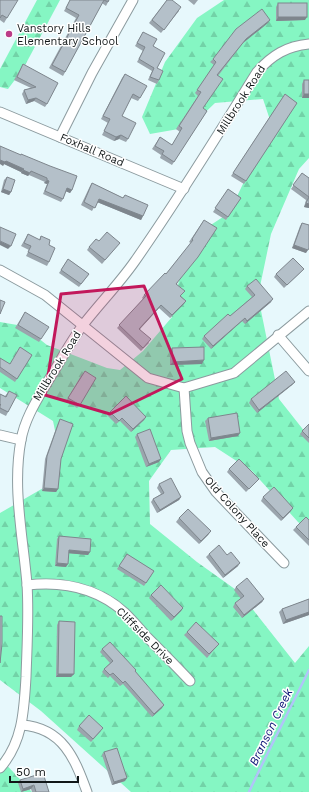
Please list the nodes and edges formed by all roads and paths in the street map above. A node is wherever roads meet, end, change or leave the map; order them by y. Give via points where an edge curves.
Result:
1 (133, 0) edge
2 (309, 44) edge
3 (0, 112) edge
4 (60, 137) junction
5 (184, 189) junction
6 (0, 270) edge
7 (309, 311) edge
8 (82, 325) junction
9 (278, 336) junction
10 (309, 371) edge
11 (184, 388) junction
12 (0, 435) edge
13 (21, 440) junction
14 (284, 563) dead end
15 (27, 585) junction
16 (190, 681) dead end
17 (22, 725) junction
18 (0, 768) edge
19 (88, 792) edge

1 - 4 street
2 - 5 street, Millbrook Road via 286,48 265,62
3 - 4 street, Foxhall Road
4 - 5 street, Foxhall Road
5 - 8 street, Millbrook Road via 133,264
6 - 8 street via 45,295
7 - 9 street
8 - 11 street via 148,378
8 - 13 street, Millbrook Road via 32,407
9 - 10 street
9 - 11 street via 234,373
11 - 14 street, Old Colony Place via 187,431 202,472 216,492
12 - 13 street
13 - 15 street, Millbrook Road via 17,483
15 - 16 street, Cliffside Drive via 64,585 105,598 125,613
15 - 17 street, Millbrook Road via 28,624
17 - 18 street, Millbrook Road via 14,748
17 - 19 street via 50,734 69,751 76,761

